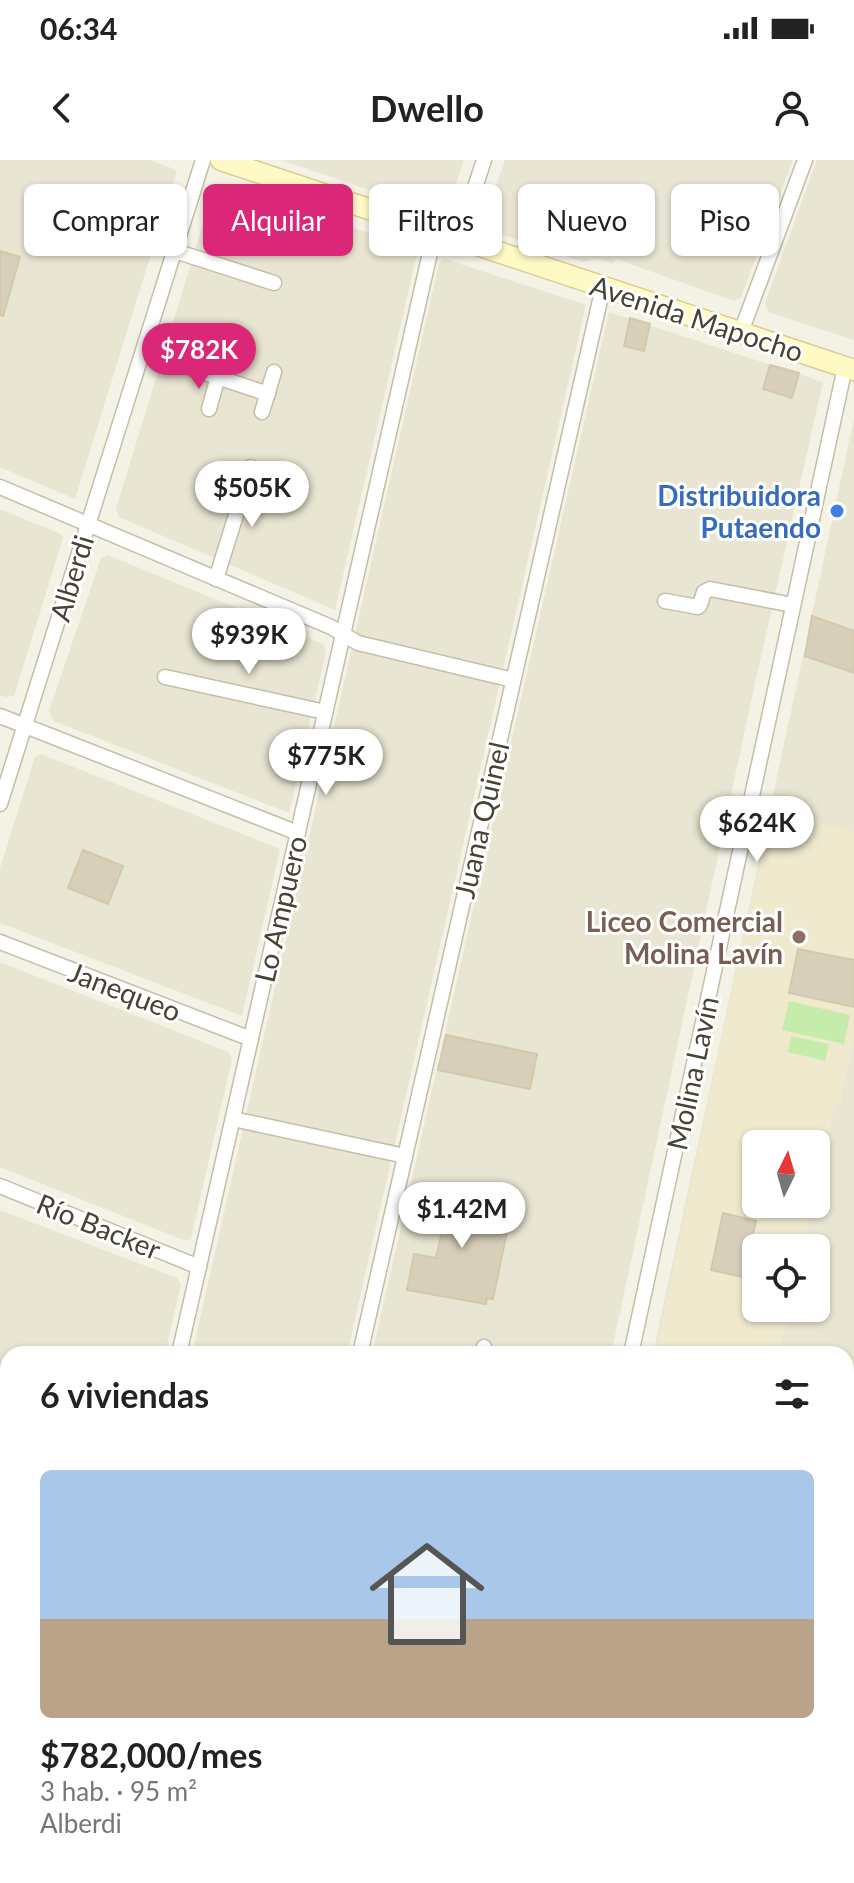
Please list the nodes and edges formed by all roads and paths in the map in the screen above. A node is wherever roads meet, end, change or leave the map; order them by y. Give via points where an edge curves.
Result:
1 (203, 160) edge
2 (221, 160) edge
3 (484, 160) edge
4 (805, 160) edge
5 (476, 184) edge
6 (369, 209) edge
7 (187, 212) edge
8 (502, 254) edge
9 (187, 255) edge
10 (173, 256) edge
11 (429, 256) edge
12 (274, 283) dead end
13 (603, 287) junction
14 (741, 332) junction
15 (226, 347) dead end
16 (143, 352) junction
17 (849, 368) edge
18 (274, 372) dead end
19 (218, 377) junction
20 (268, 394) junction
21 (209, 409) dead end
22 (262, 412) dead end
23 (251, 467) dead end
24 (0, 487) edge
25 (88, 525) junction
26 (216, 579) junction
27 (665, 601) dead end
28 (793, 605) junction
29 (343, 634) junction
30 (165, 677) dead end
31 (513, 680) junction
32 (325, 712) junction
33 (0, 716) edge
34 (25, 726) junction
35 (0, 804) edge
36 (298, 833) junction
37 (0, 942) edge
38 (251, 1039) junction
39 (233, 1119) junction
40 (405, 1156) junction
41 (0, 1186) edge
42 (199, 1267) junction
43 (181, 1346) edge
44 (362, 1346) edge
45 (633, 1346) edge

1 - 7 street, Alberdi
2 - 6 main road, Avenida Mapocho
3 - 5 street
4 - 14 street
8 - 13 main road, Avenida Mapocho
9 - 12 street
10 - 16 street, Alberdi
11 - 29 street, Lo Ampuero
13 - 14 main road, Avenida Mapocho
13 - 31 street, Juana Quinel
14 - 17 main road, Avenida Mapocho
15 - 19 street
16 - 19 street
16 - 25 street, Alberdi
17 - 28 street, Molina Lavín
18 - 20 street
19 - 20 street
19 - 21 street
20 - 22 street
23 - 26 street
24 - 25 street
25 - 26 street
25 - 34 street, Alberdi
26 - 29 street
27 - 28 street via 698,607 710,589
28 - 45 street, Molina Lavín
29 - 31 street via 358,643
29 - 32 street, Lo Ampuero
30 - 32 street
31 - 40 street, Juana Quinel
32 - 36 street, Lo Ampuero
33 - 34 street
34 - 35 street, Alberdi
34 - 36 street
36 - 38 street, Lo Ampuero
37 - 38 street, Janequeo
38 - 39 street, Lo Ampuero
39 - 40 street
39 - 42 street, Lo Ampuero
40 - 44 street, Juana Quinel
41 - 42 street, Río Backer
42 - 43 street, Lo Ampuero

